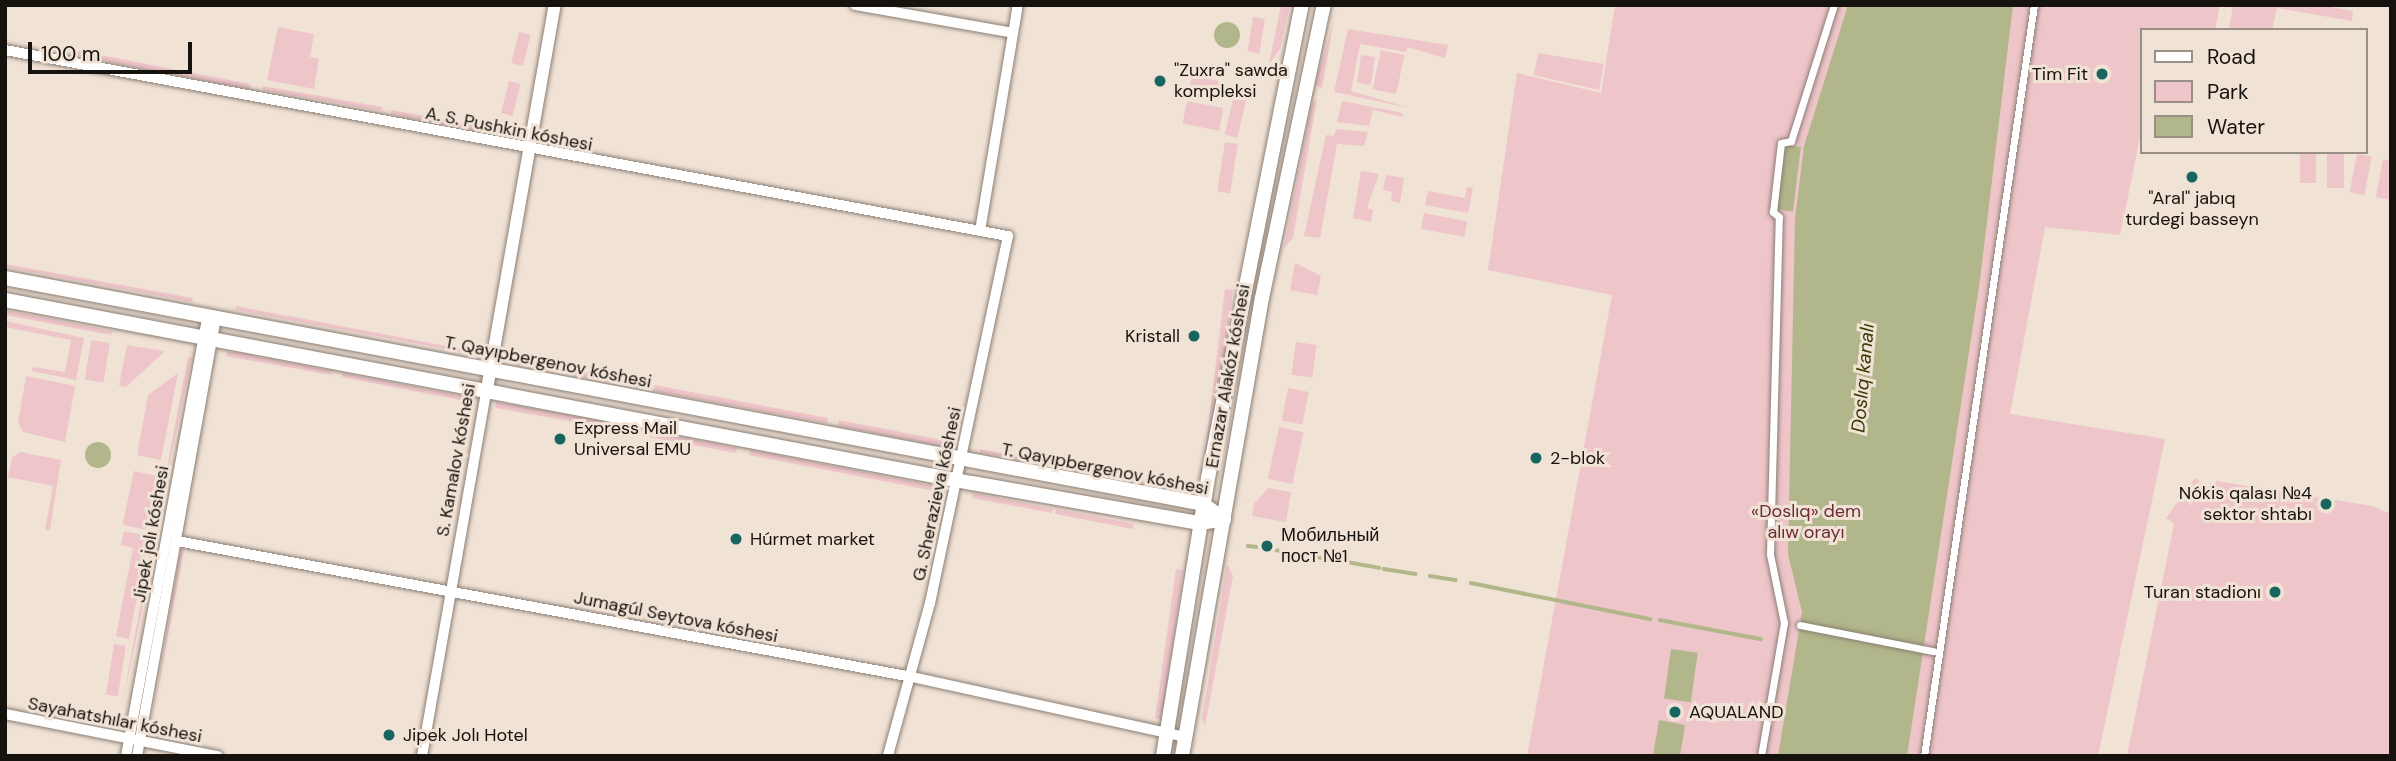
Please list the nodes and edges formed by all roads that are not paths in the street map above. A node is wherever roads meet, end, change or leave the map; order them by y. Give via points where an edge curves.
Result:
1 (555, 5) edge
2 (855, 5) edge
3 (1018, 5) edge
4 (1302, 5) edge
5 (1324, 5) edge
6 (1834, 5) edge
7 (2034, 5) edge
8 (1013, 33) junction
9 (5, 50) edge
10 (529, 149) junction
11 (1265, 185) junction
12 (1283, 188) junction
13 (981, 231) junction
14 (1008, 236) joint
15 (5, 278) edge
16 (5, 300) edge
17 (211, 318) junction
18 (208, 338) junction
19 (490, 371) junction
20 (487, 389) junction
21 (958, 460) junction
22 (954, 479) junction
23 (1175, 499) junction
24 (1203, 505) junction
25 (1174, 518) junction
26 (1224, 519) junction
27 (1200, 523) junction
28 (177, 541) junction
29 (450, 591) junction
30 (1800, 625) dead end
31 (1933, 651) dead end
32 (912, 677) junction
33 (5, 714) edge
34 (1167, 733) junction
35 (1185, 737) junction
36 (135, 739) junction
37 (126, 756) edge
38 (137, 756) edge
39 (218, 756) edge
40 (422, 756) edge
41 (888, 756) edge
42 (1163, 756) edge
43 (1182, 756) edge
44 (1761, 756) edge
45 (1924, 756) edge

1 - 10 street, S. Kamalov kóshesi
2 - 8 street
3 - 8 street
4 - 11 main road, Ernazar Alakóz kóshesi
5 - 12 main road, Ernazar Alakóz kóshesi
6 - 44 street via 1791,142 1781,143 1773,212 1779,217 1770,554 1784,623
7 - 45 street
8 - 13 street
9 - 10 street, A. S. Pushkin kóshesi
10 - 13 street, A. S. Pushkin kóshesi
10 - 19 street, S. Kamalov kóshesi
11 - 12 main road
11 - 24 main road, Ernazar Alakóz kóshesi
12 - 26 main road, Ernazar Alakóz kóshesi
13 - 14 street, A. S. Pushkin kóshesi
14 - 21 street, G. Sherazieva kóshesi
15 - 17 main road, T. Qayıpbergenov kóshesi
16 - 18 main road, T. Qayıpbergenov kóshesi
17 - 18 street, Jipek jolı kóshesi
17 - 19 main road, T. Qayıpbergenov kóshesi
18 - 20 main road, T. Qayıpbergenov kóshesi
18 - 28 street, Jipek jolı kóshesi
18 - 36 street, Jipek jolı kóshesi
19 - 20 street, S. Kamalov kóshesi
19 - 21 main road, T. Qayıpbergenov kóshesi
20 - 22 main road, T. Qayıpbergenov kóshesi
20 - 29 street, S. Kamalov kóshesi
21 - 22 street, G. Sherazieva kóshesi
21 - 23 main road, T. Qayıpbergenov kóshesi
22 - 25 main road, T. Qayıpbergenov kóshesi
22 - 32 street, G. Sherazieva kóshesi
23 - 24 main road, T. Qayıpbergenov kóshesi
23 - 25 main road via 1181,510
24 - 26 main road, T. Qayıpbergenov kóshesi
24 - 27 main road, Ernazar Alakóz kóshesi
25 - 27 main road, T. Qayıpbergenov kóshesi
26 - 27 main road, T. Qayıpbergenov kóshesi
26 - 35 main road, Ernazar Alakóz kóshesi
27 - 34 main road, Ernazar Alakóz kóshesi
28 - 29 street, Jumagúl Seytova kóshesi
28 - 36 street, Jipek jolı kóshesi
29 - 32 street, Jumagúl Seytova kóshesi
29 - 40 street, S. Kamalov kóshesi
30 - 31 street
32 - 34 street, Jumagúl Seytova kóshesi
32 - 41 street, G. Sherazieva kóshesi
33 - 36 street, Sayahatshılar kóshesi
34 - 35 street, Jumagúl Seytova kóshesi
34 - 42 main road, Ernazar Alakóz kóshesi
35 - 43 main road, Ernazar Alakóz kóshesi
36 - 37 street, Jipek jolı kóshesi
36 - 38 street, Jipek jolı kóshesi
36 - 39 street, Sayahatshılar kóshesi

